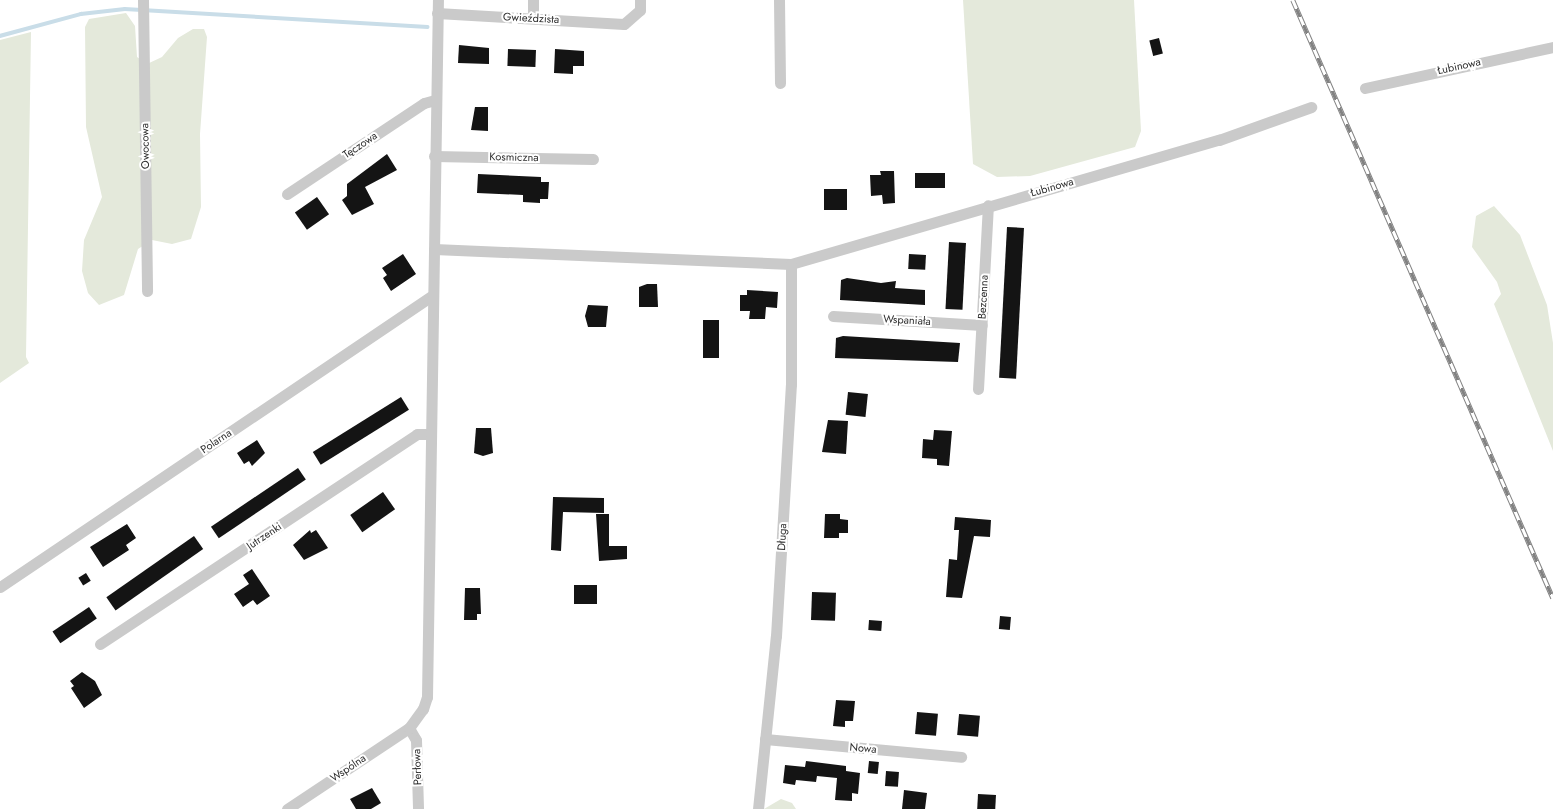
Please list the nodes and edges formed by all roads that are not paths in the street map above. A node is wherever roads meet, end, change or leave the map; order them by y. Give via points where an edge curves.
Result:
1 (144, 0) edge
2 (438, 0) edge
3 (533, 0) edge
4 (640, 0) edge
5 (779, 0) edge
6 (437, 13) junction
7 (533, 18) junction
8 (1553, 47) edge
9 (780, 83) dead end
10 (1365, 88) dead end
11 (436, 100) junction
12 (1311, 107) dead end
13 (434, 156) junction
14 (593, 159) dead end
15 (287, 194) dead end
16 (988, 205) junction
17 (434, 249) junction
18 (791, 264) junction
19 (147, 291) dead end
20 (433, 295) junction
21 (832, 316) dead end
22 (982, 325) junction
23 (978, 389) dead end
24 (429, 434) junction
25 (0, 587) edge
26 (100, 644) dead end
27 (409, 728) junction
28 (765, 739) junction
29 (961, 758) dead end
30 (286, 809) edge
31 (418, 809) edge
32 (758, 809) edge

1 - 19 street, Owocowa
2 - 6 street, Wspólna
3 - 7 street
4 - 7 street, Gwieździsta via 640,10 624,24
5 - 9 street
6 - 7 street, Gwieździsta
6 - 11 street, Wspólna
8 - 10 street, Łubinowa
11 - 13 street, Wspólna
11 - 15 street, Tęczowa via 424,103
12 - 16 street, Łubinowa via 1219,140
13 - 14 street, Kosmiczna
13 - 17 street, Wspólna
16 - 18 street, Łubinowa
16 - 22 street, Bezcenna
17 - 18 street, Łubinowa
17 - 20 street, Wspólna
18 - 28 street, Długa via 791,384 776,636
20 - 24 street, Wspólna
20 - 25 street, Polarna
21 - 22 street, Wspaniała
22 - 23 street, Bezcenna
24 - 26 street, Jutrzenki via 417,434
24 - 27 street, Wspólna via 427,697 421,713
27 - 30 street, Wspólna
27 - 31 street, Perłowa via 416,740
28 - 29 street, Nowa
28 - 32 street, Długa

